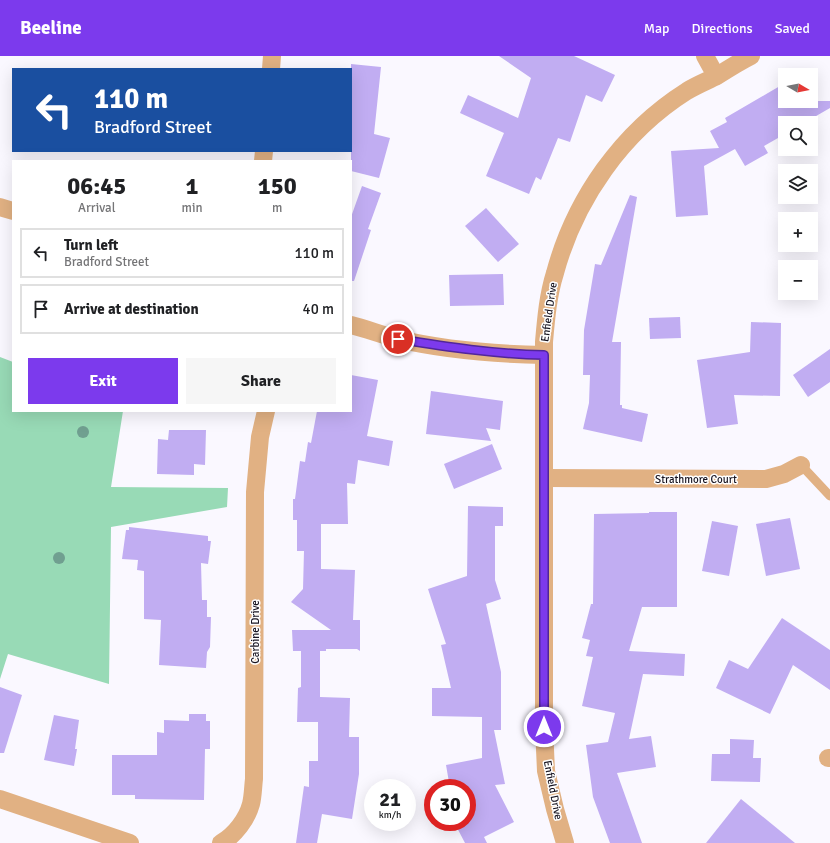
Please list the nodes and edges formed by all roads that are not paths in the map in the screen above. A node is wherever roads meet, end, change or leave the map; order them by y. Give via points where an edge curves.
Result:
1 (272, 56) edge
2 (705, 56) edge
3 (751, 56) edge
4 (271, 68) edge
5 (716, 76) junction
6 (0, 207) edge
7 (12, 211) edge
8 (352, 325) edge
9 (544, 355) junction
10 (266, 412) edge
11 (801, 465) joint
12 (545, 478) junction
13 (830, 496) edge
14 (0, 800) edge
15 (130, 843) edge
16 (221, 843) edge
17 (565, 843) edge

1 - 4 street
2 - 5 street
3 - 5 street, Enfield Drive
5 - 9 street, Enfield Drive via 688,91 662,110 628,140 599,177 568,233 554,273 548,303
6 - 7 street
8 - 9 street via 398,339 447,347 501,354
9 - 12 street, Enfield Drive
10 - 16 street, Carbine Drive via 260,437 255,492 254,778 251,805 242,824
11 - 12 street, Strathmore Court via 784,474 766,479
11 - 13 lane, Strathmore Court
12 - 17 street, Enfield Drive via 546,772
14 - 15 street

